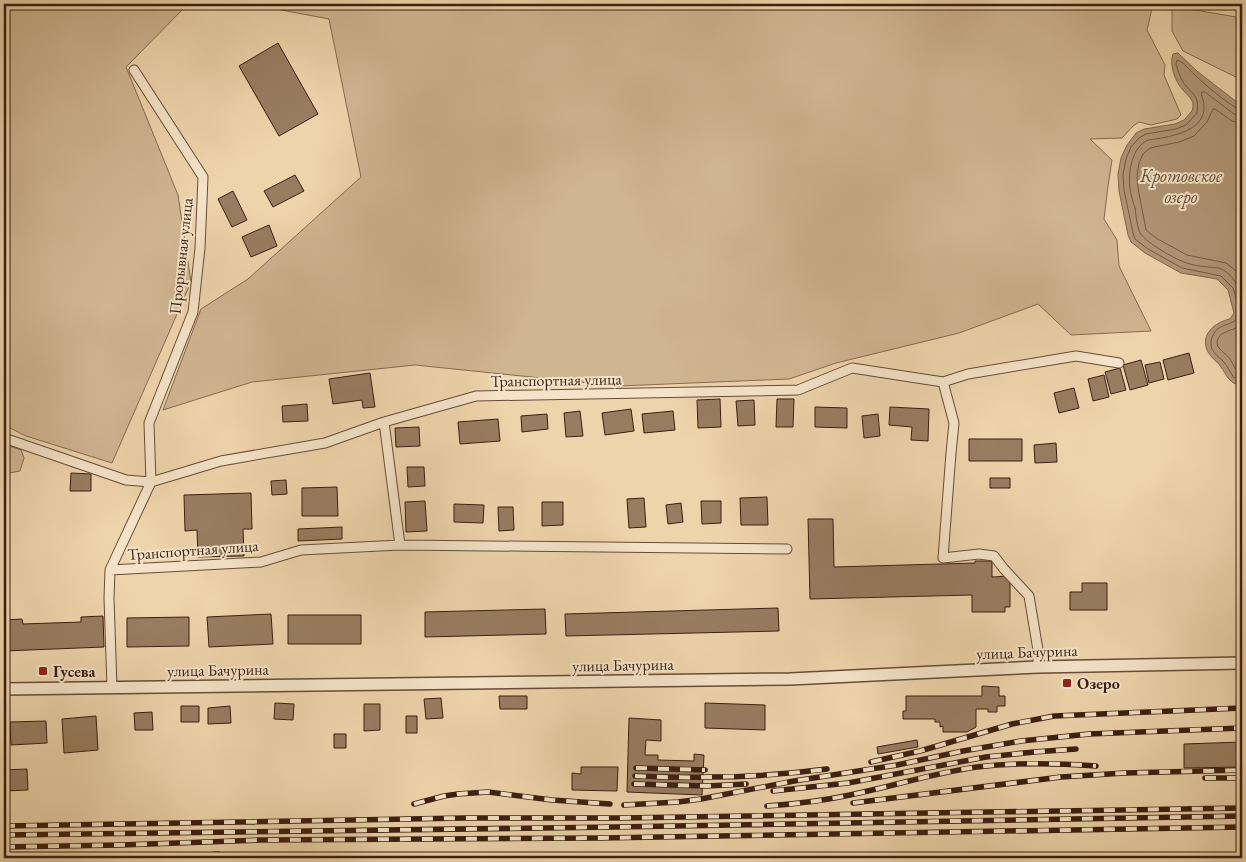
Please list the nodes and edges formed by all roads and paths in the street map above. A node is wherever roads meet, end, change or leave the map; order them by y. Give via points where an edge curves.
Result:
1 (134, 70) dead end
2 (1119, 364) dead end
3 (944, 382) junction
4 (384, 422) junction
5 (4, 438) edge
6 (151, 482) junction
7 (400, 545) junction
8 (787, 549) dead end
9 (110, 570) junction
10 (1242, 663) edge
11 (1038, 667) junction
12 (112, 688) junction
13 (4, 689) edge

1 - 6 street, Прорывная улица via 203,177 193,312 149,423
2 - 3 street, Транспортная улица via 1076,356 968,374
3 - 4 street, Транспортная улица via 852,368 798,390 476,396
3 - 11 street via 954,423 943,558 979,554 994,556 1029,596
4 - 6 street, Транспортная улица via 325,443 221,461
4 - 7 street
5 - 6 street, Транспортная улица via 126,480
6 - 9 street, Прорывная улица
7 - 8 street, Транспортная улица
7 - 9 street, Транспортная улица via 301,550 261,562
9 - 12 street, Прорывная улица
10 - 11 street, улица Бачурина
11 - 12 street, улица Бачурина via 790,679
12 - 13 street, улица Бачурина

